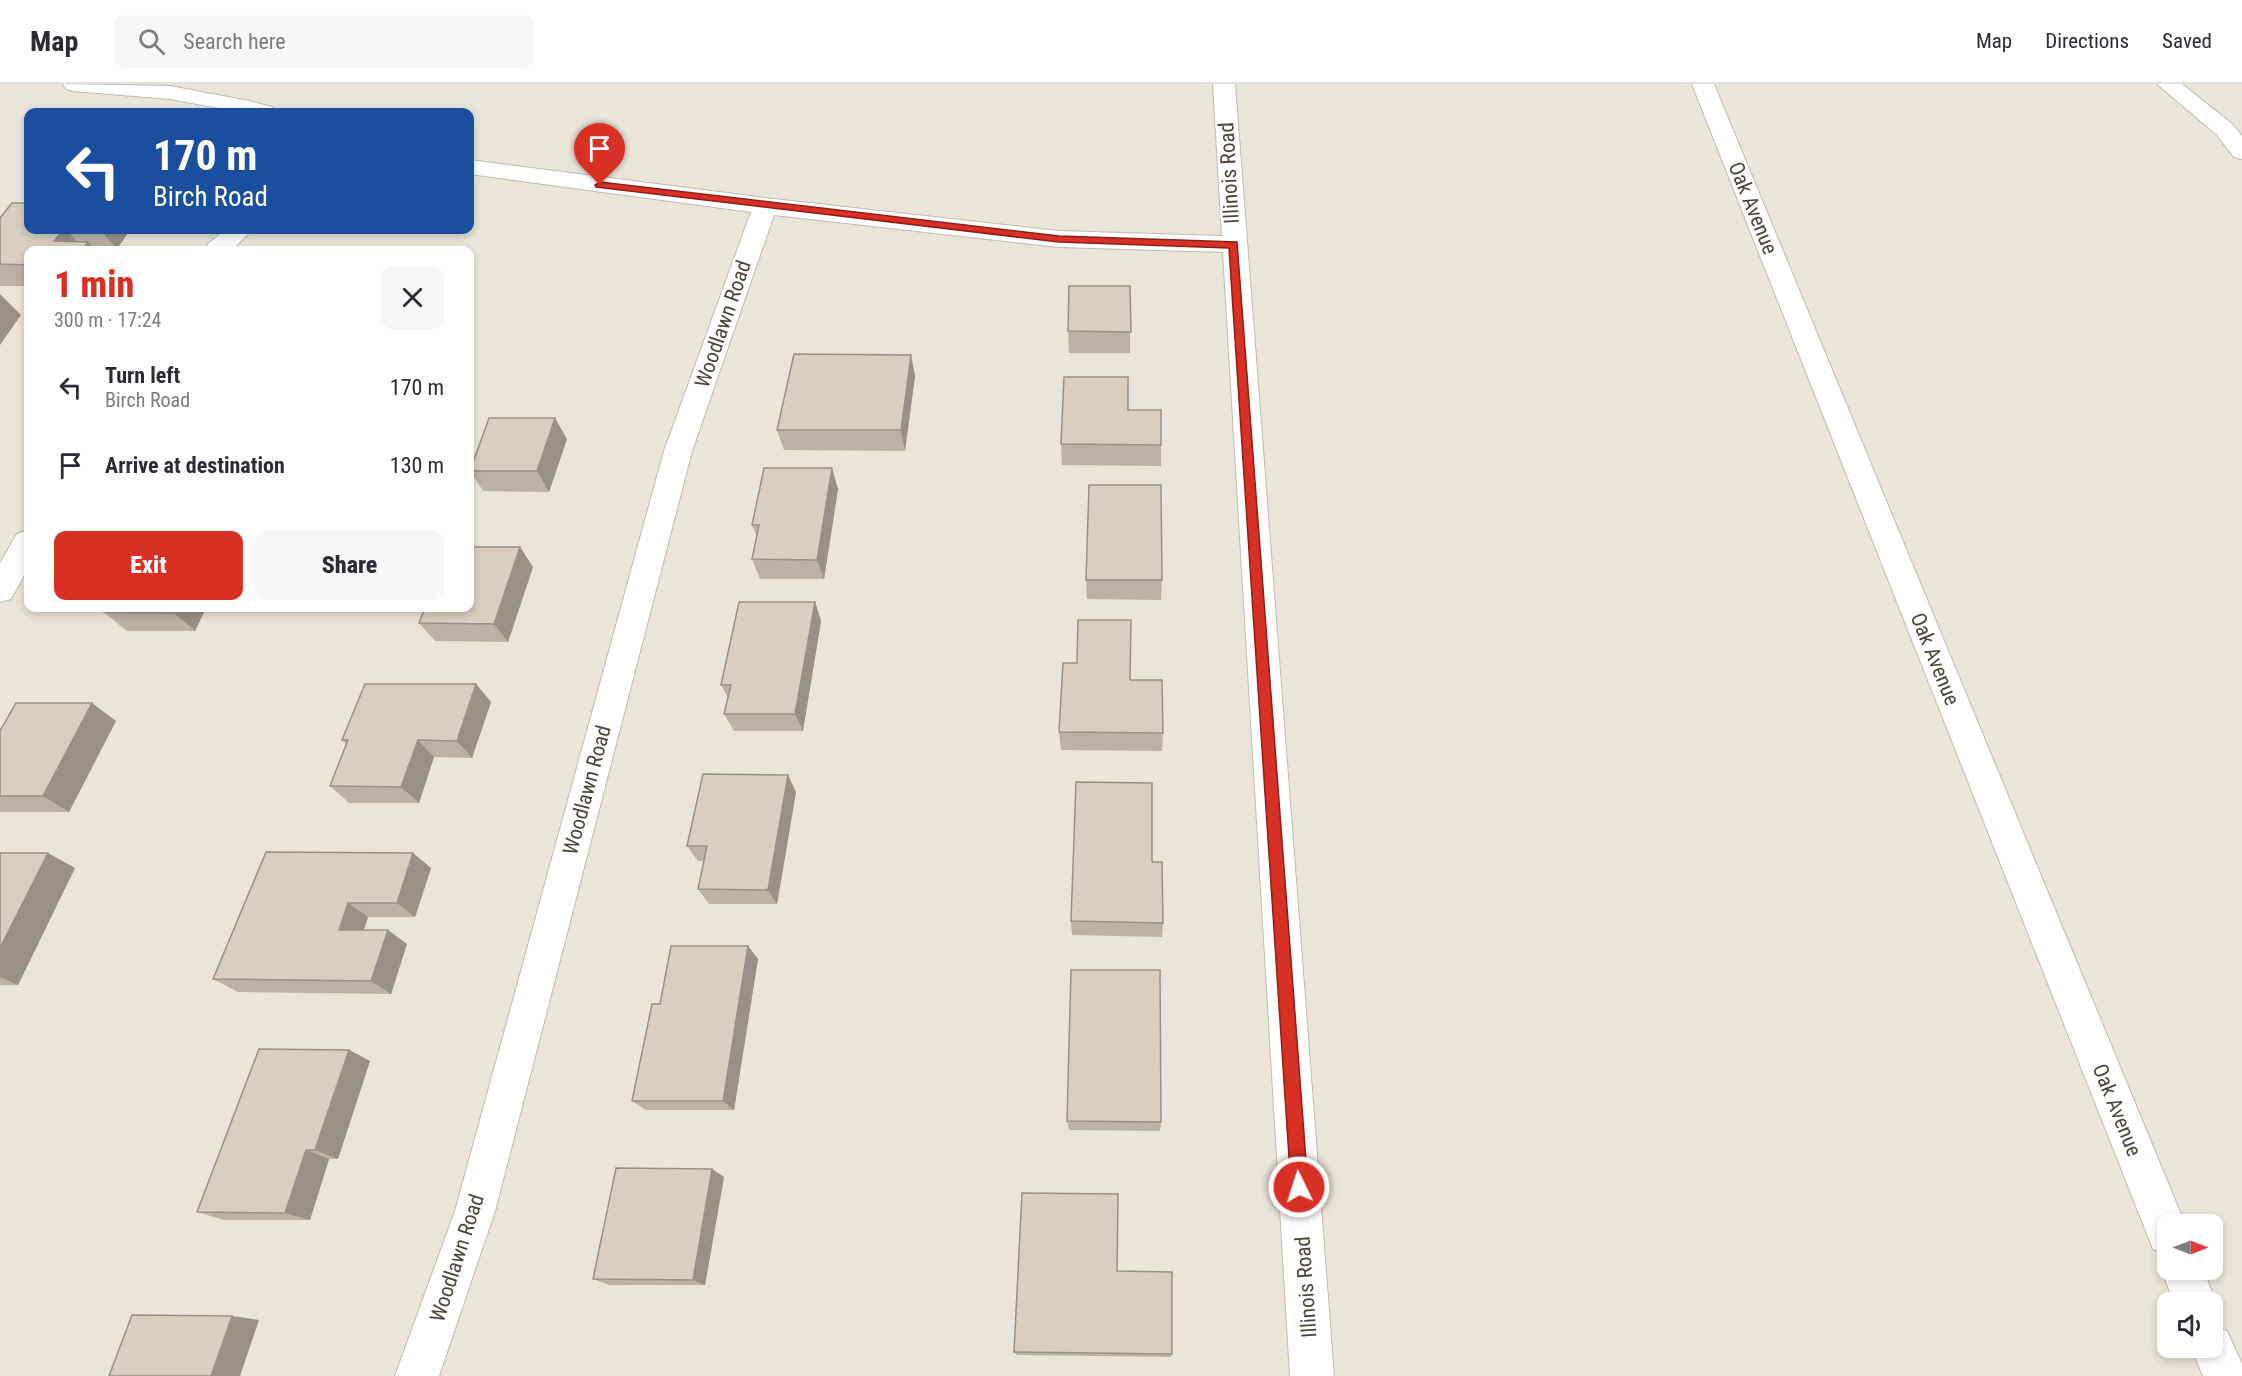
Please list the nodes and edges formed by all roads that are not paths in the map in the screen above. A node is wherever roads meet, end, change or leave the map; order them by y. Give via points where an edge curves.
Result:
1 (74, 84) edge
2 (1224, 84) edge
3 (1703, 84) edge
4 (2168, 84) edge
5 (249, 108) edge
6 (2242, 152) edge
7 (474, 168) edge
8 (765, 206) junction
9 (235, 234) edge
10 (1234, 244) junction
11 (222, 246) edge
12 (24, 550) edge
13 (0, 590) edge
14 (2160, 1214) edge
15 (2217, 1358) edge
16 (417, 1376) edge
17 (1312, 1376) edge
18 (2225, 1376) edge

1 - 5 street via 152,89
2 - 10 street, Illinois Road
3 - 14 street, Oak Avenue
4 - 6 street via 2224,129
7 - 8 street
8 - 10 street via 1059,239
8 - 16 street, Woodlawn Road via 678,451 475,1211
9 - 11 street
10 - 17 street, Illinois Road
12 - 13 street
15 - 18 street

